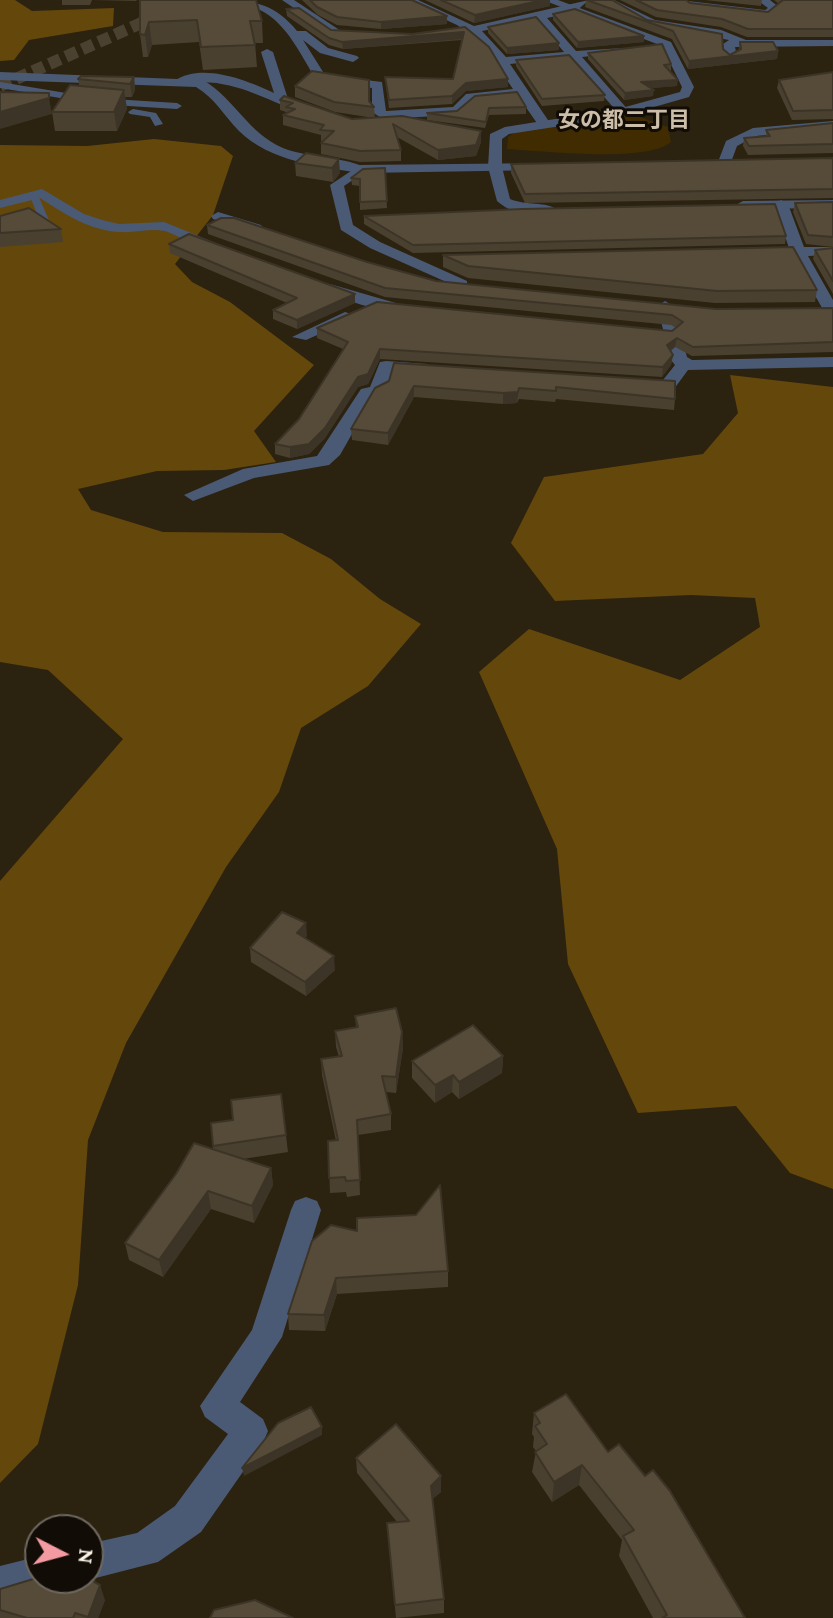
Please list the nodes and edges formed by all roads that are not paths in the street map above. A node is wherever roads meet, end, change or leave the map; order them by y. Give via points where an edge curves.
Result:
1 (228, 0) edge
2 (287, 0) edge
3 (408, 0) edge
4 (548, 0) edge
5 (584, 0) edge
6 (607, 0) edge
7 (684, 0) edge
8 (762, 0) edge
9 (571, 10) junction
10 (767, 14) junction
11 (539, 16) junction
12 (469, 28) junction
13 (289, 29) junction
14 (630, 30) junction
15 (345, 31) edge
16 (440, 31) edge
17 (738, 42) junction
18 (833, 43) edge
19 (669, 46) junction
20 (642, 48) edge
21 (628, 50) edge
22 (267, 52) dead end
23 (573, 54) junction
24 (731, 56) edge
25 (353, 58) dead end
26 (503, 61) junction
27 (0, 76) edge
28 (180, 81) junction
29 (0, 85) edge
30 (519, 92) junction
31 (0, 94) edge
32 (282, 99) junction
33 (177, 106) dead end
34 (624, 112) junction
35 (382, 115) junction
36 (330, 118) edge
37 (396, 121) junction
38 (544, 123) junction
39 (158, 124) dead end
40 (833, 125) edge
41 (359, 126) edge
42 (432, 127) edge
43 (710, 162) edge
44 (725, 162) junction
45 (741, 162) edge
46 (557, 166) edge
47 (495, 167) junction
48 (360, 169) junction
49 (33, 195) junction
50 (0, 204) edge
51 (781, 204) junction
52 (833, 204) edge
53 (735, 206) edge
54 (567, 210) edge
55 (218, 216) edge
56 (46, 225) edge
57 (272, 233) edge
58 (228, 251) edge
59 (833, 251) edge
60 (798, 252) junction
61 (752, 253) edge
62 (454, 259) edge
63 (404, 267) junction
64 (305, 280) edge
65 (470, 285) edge
66 (377, 303) junction
67 (664, 306) edge
68 (827, 310) edge
69 (428, 311) edge
70 (300, 337) dead end
71 (833, 362) edge
72 (685, 363) junction
73 (449, 370) edge
74 (621, 382) edge
75 (193, 495) dead end
76 (306, 1210) dead end
77 (104, 1558) edge
78 (24, 1578) edge
79 (0, 1584) edge

1 - 13 street via 269,8
2 - 15 street via 331,31
3 - 12 street
4 - 9 street
5 - 9 street
6 - 17 street via 632,16 715,30
7 - 10 street
8 - 10 street via 775,8
9 - 11 street
9 - 14 street
10 - 17 street via 776,29
11 - 12 street
11 - 23 street
12 - 16 street
12 - 26 street
13 - 25 street via 299,30 324,51
13 - 35 street via 302,41 321,78 378,85
14 - 17 street
14 - 19 street
17 - 18 street
17 - 24 street via 729,44
19 - 20 street
19 - 34 street via 688,87 685,94
21 - 23 street
22 - 32 street
23 - 26 street
23 - 34 street
26 - 30 street
27 - 28 street
28 - 32 street via 205,77
28 - 48 street via 210,89 265,146
29 - 33 lane via 96,101
30 - 35 street via 470,97 457,111
30 - 38 street
31 - 39 lane via 153,115
32 - 36 street
34 - 38 street
35 - 37 street
37 - 41 street
37 - 42 street
38 - 47 street via 488,136
40 - 44 street via 775,122 731,144
43 - 44 street
44 - 45 street
46 - 47 street
47 - 48 street
47 - 54 street via 511,216
48 - 63 street via 337,185 351,218 346,227
49 - 50 street
49 - 56 lane
49 - 58 street via 42,193 99,224 164,226
51 - 52 street
51 - 53 street
51 - 60 street
55 - 57 street
59 - 60 street
60 - 61 street
60 - 68 street
62 - 63 street
63 - 65 street
64 - 66 street
66 - 69 street
66 - 70 street
67 - 72 street via 664,332
71 - 72 street
72 - 74 street via 668,385
73 - 75 street via 386,366 377,391 367,393 323,461 250,473
76 - 77 street via 266,1337 217,1406 251,1431 188,1519 145,1549
78 - 79 street

